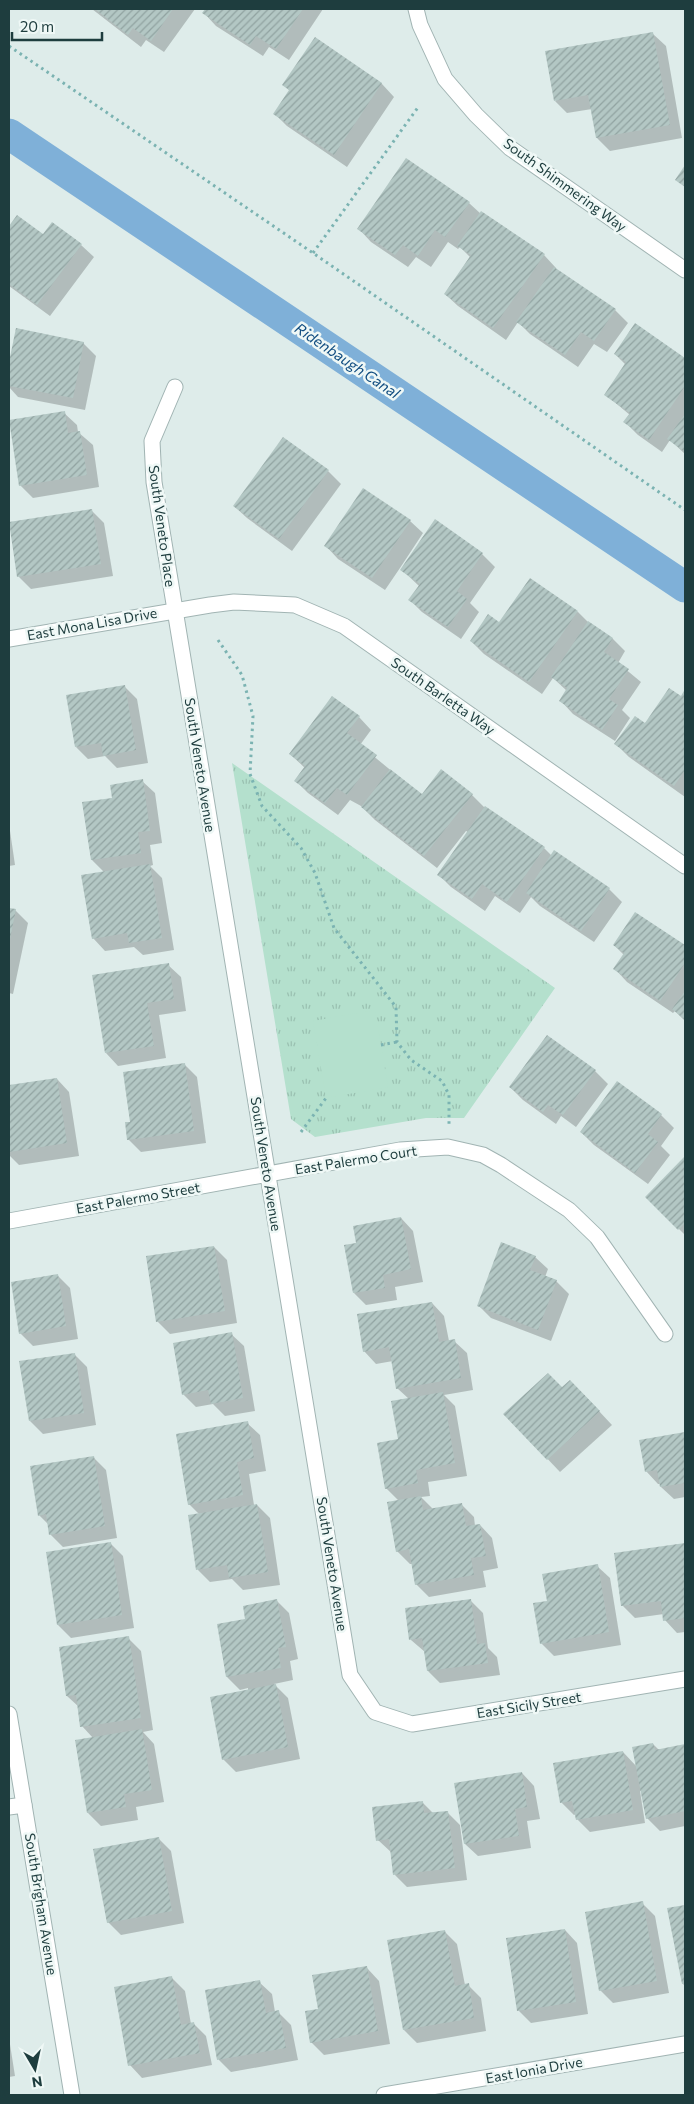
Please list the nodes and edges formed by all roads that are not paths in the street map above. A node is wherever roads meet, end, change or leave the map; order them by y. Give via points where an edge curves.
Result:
1 (416, 9) edge
2 (685, 270) edge
3 (175, 387) dead end
4 (175, 610) junction
5 (9, 639) edge
6 (685, 866) edge
7 (268, 1174) junction
8 (9, 1221) edge
9 (665, 1334) dead end
10 (685, 1679) edge
11 (375, 1712) joint
12 (9, 1714) edge
13 (24, 1805) junction
14 (9, 1807) edge
15 (685, 2044) edge
16 (72, 2095) edge
17 (384, 2095) edge

1 - 2 street, South Shimmering Way via 445,79 510,148
3 - 4 street, South Veneto Place via 152,441 154,482
4 - 5 street, East Mona Lisa Drive
4 - 6 street, South Barletta Way via 234,602 295,605 344,626
4 - 7 street, South Veneto Avenue
7 - 8 street, East Palermo Street
7 - 9 street, East Palermo Court via 400,1150 448,1147 483,1155 570,1210 597,1237
7 - 11 street, South Veneto Avenue via 350,1675
10 - 11 street, East Sicily Street via 412,1724
12 - 13 street, South Brigham Avenue
13 - 14 street
13 - 16 street, South Brigham Avenue
15 - 17 street, East Ionia Drive

